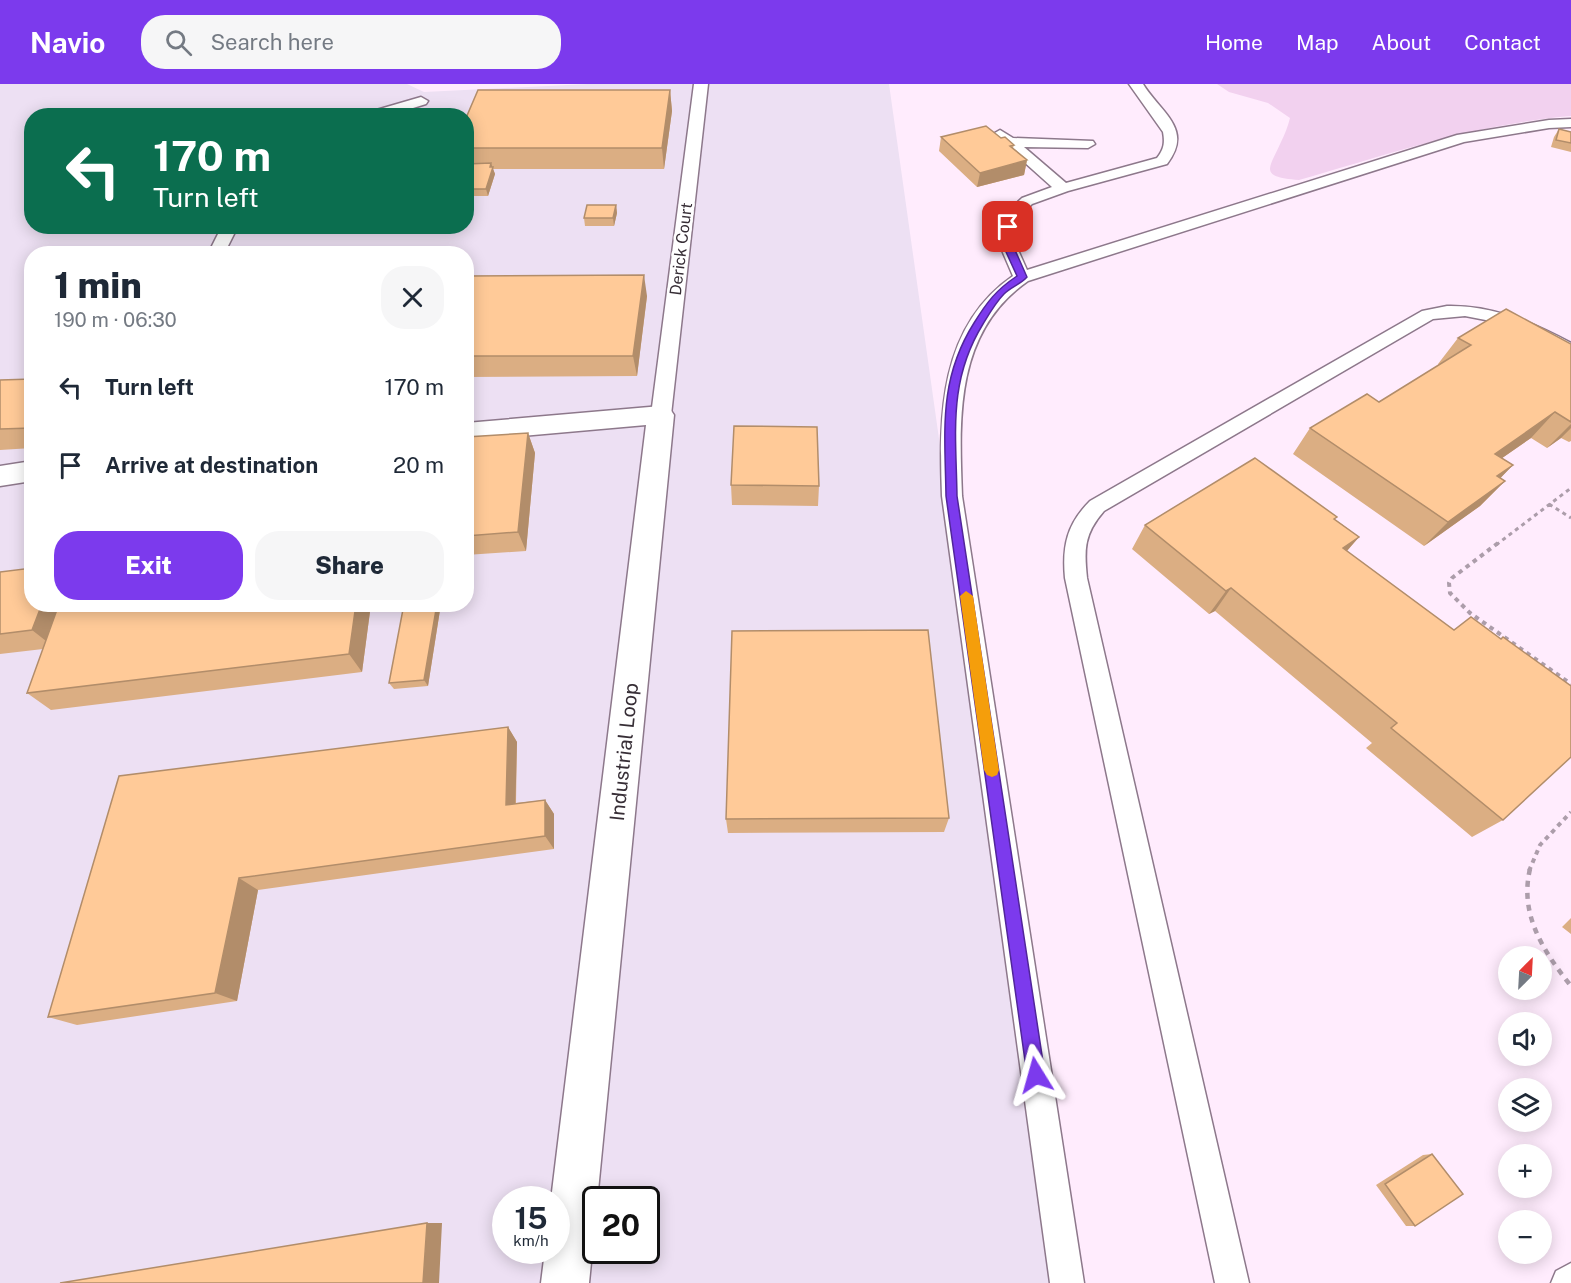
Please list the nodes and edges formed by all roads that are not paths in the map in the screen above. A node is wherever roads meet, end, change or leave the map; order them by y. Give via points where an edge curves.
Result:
1 (701, 84) edge
2 (1136, 84) edge
3 (421, 101) dead end
4 (398, 108) edge
5 (1571, 123) edge
6 (1088, 144) dead end
7 (1063, 188) junction
8 (1022, 277) junction
9 (1571, 351) edge
10 (661, 415) junction
11 (474, 431) edge
12 (24, 472) edge
13 (0, 476) edge
14 (565, 1283) edge
15 (1067, 1283) edge
16 (1232, 1283) edge

1 - 10 lane, Derick Court
2 - 7 lane via 1170,130 1174,142 1171,153 1162,161
3 - 4 lane
5 - 8 lane via 1462,138
6 - 7 lane via 1005,138
7 - 8 lane via 1026,201 1014,213 1006,241
8 - 15 lane via 1001,292 987,310 957,366 950,419 952,496
9 - 16 lane via 1495,316 1456,311 1428,315 1097,506 1074,541 1076,578
10 - 11 street
10 - 14 street, Industrial Loop
12 - 13 street

